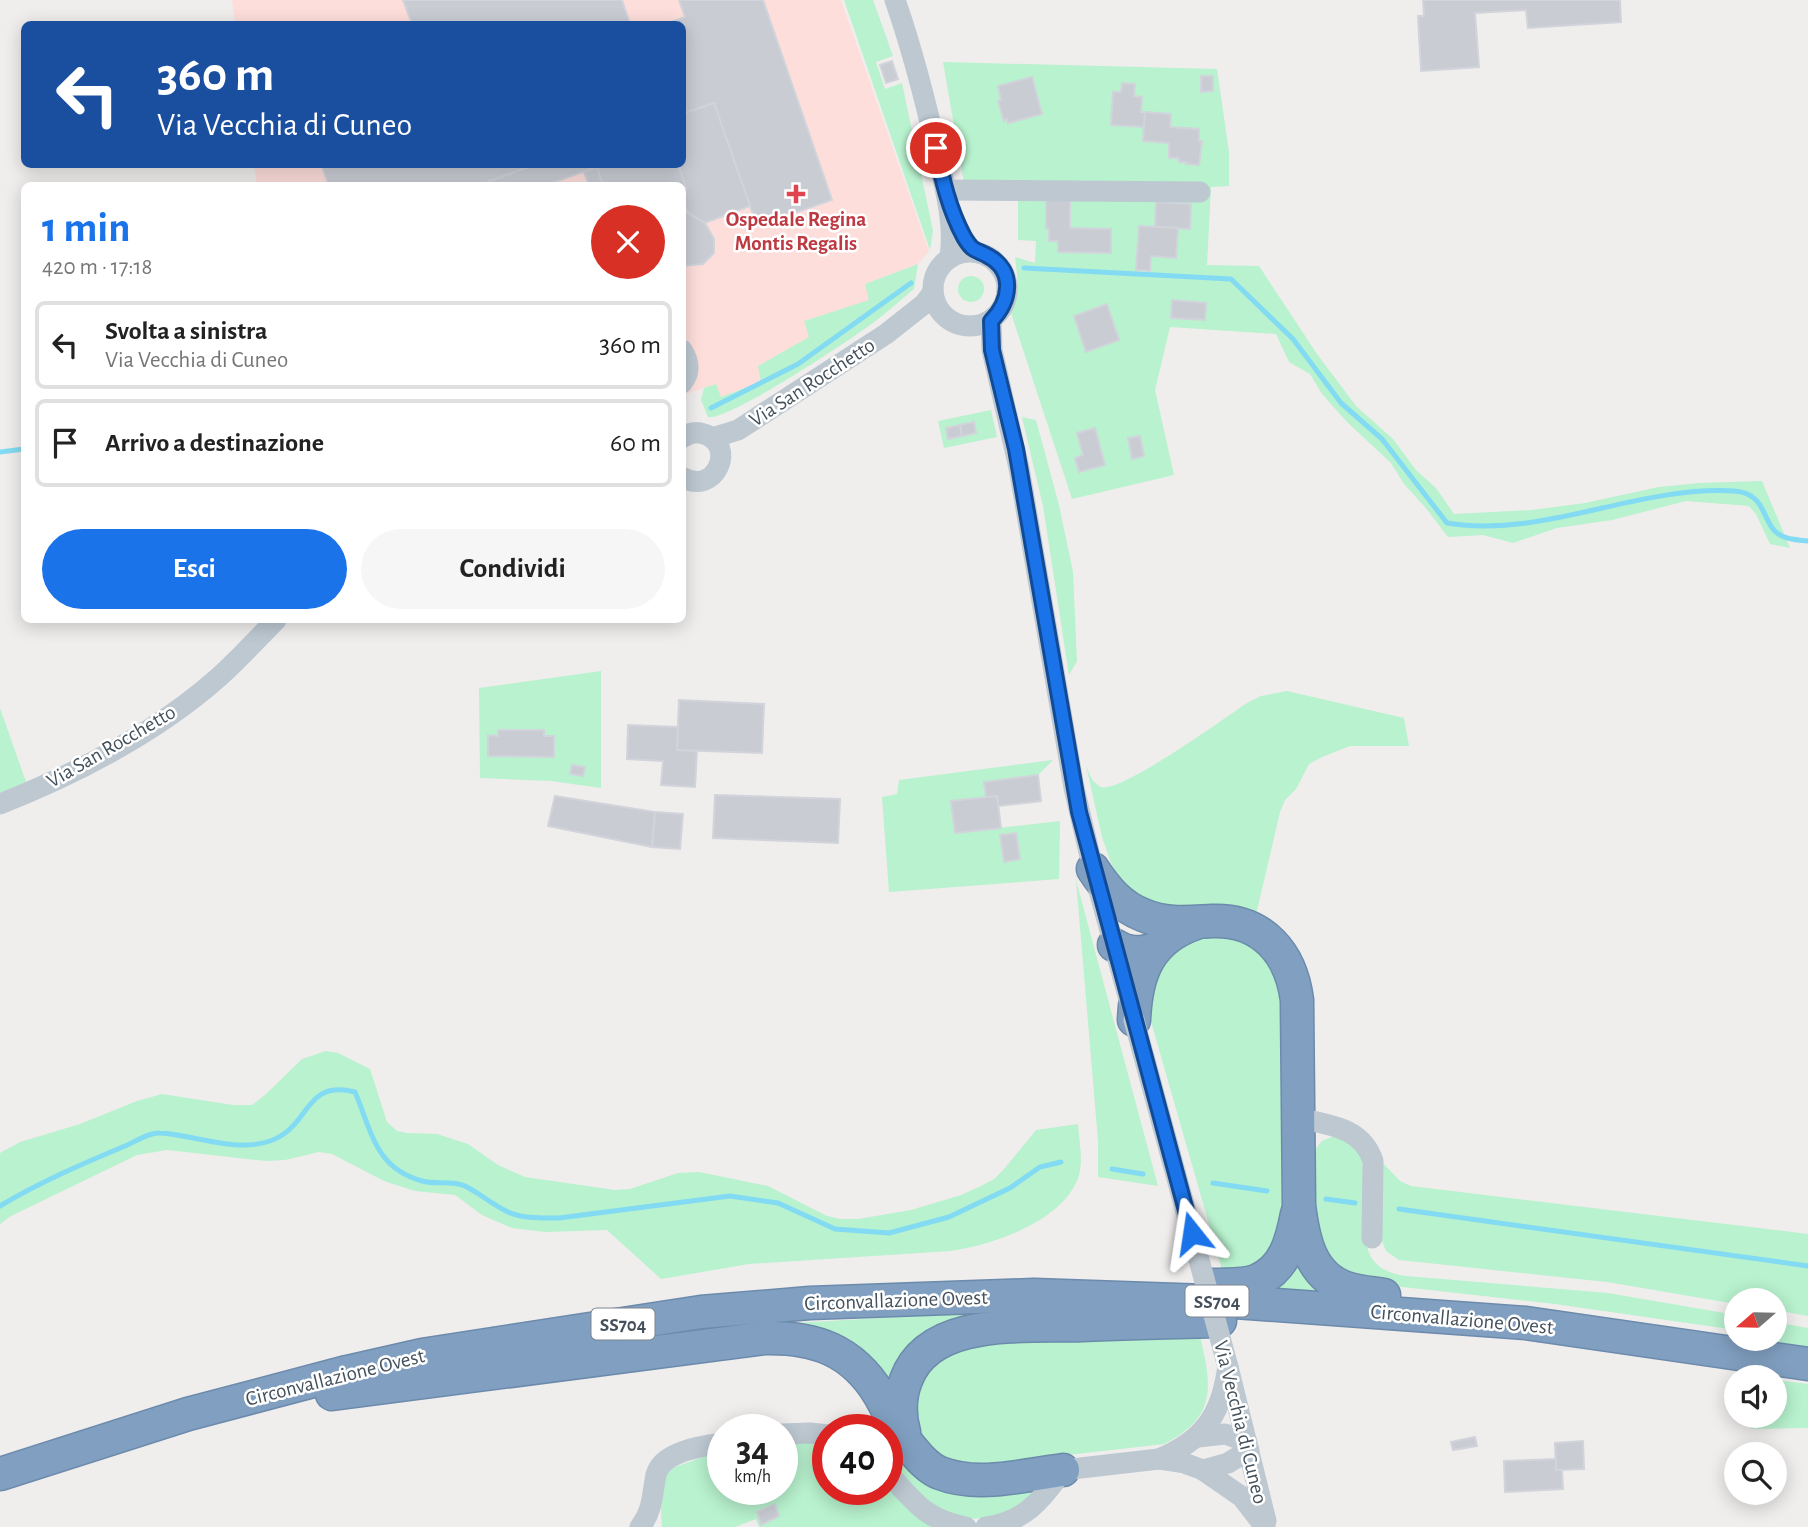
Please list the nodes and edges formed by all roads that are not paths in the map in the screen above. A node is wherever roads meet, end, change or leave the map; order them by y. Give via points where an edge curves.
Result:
1 (895, 0) edge
2 (1200, 192) dead end
3 (948, 198) junction
4 (974, 252) junction
5 (950, 258) junction
6 (933, 292) junction
7 (947, 319) junction
8 (991, 321) junction
9 (971, 327) junction
10 (886, 334) junction
11 (686, 359) edge
12 (997, 376) junction
13 (686, 377) edge
14 (686, 430) edge
15 (717, 446) junction
16 (686, 478) edge
17 (273, 623) edge
18 (0, 804) edge
19 (1093, 869) junction
20 (1146, 916) junction
21 (1196, 923) junction
22 (1113, 943) junction
23 (1155, 949) junction
24 (1134, 1020) junction
25 (1298, 1118) junction
26 (1299, 1205) junction
27 (1372, 1238) dead end
28 (1067, 1296) junction
29 (1367, 1310) junction
30 (1526, 1323) junction
31 (1808, 1364) edge
32 (1228, 1367) junction
33 (188, 1415) junction
34 (1198, 1437) junction
35 (1248, 1446) junction
36 (707, 1447) edge
37 (917, 1455) junction
38 (1159, 1459) junction
39 (1203, 1469) junction
40 (1063, 1470) junction
41 (0, 1474) edge
42 (903, 1489) edge
43 (640, 1527) edge
44 (966, 1527) edge
45 (986, 1527) edge
46 (1266, 1527) edge

1 - 3 street via 915,59
2 - 3 street
3 - 4 street
3 - 5 street
4 - 5 street
4 - 8 street via 989,256 1007,280 1008,295
5 - 6 street via 937,272
6 - 7 street
6 - 10 street, Via San Rocchetto
7 - 9 street
7 - 10 street, Via San Rocchetto via 911,323
8 - 9 street
8 - 12 street, Via Vecchia di Cuneo
9 - 12 street, Via Vecchia di Cuneo
10 - 15 street, Via San Rocchetto
11 - 13 street
12 - 19 street, Via Vecchia di Cuneo via 1012,430 1070,764
14 - 15 street, Via San Rocchetto
15 - 16 street via 720,465 715,474 696,482
17 - 18 street, Via San Rocchetto via 219,677 159,723 79,768
19 - 20 highway via 1123,905
19 - 22 street, Via Vecchia di Cuneo
20 - 21 highway
20 - 22 highway via 1125,927
21 - 23 highway via 1172,933
21 - 25 highway via 1228,922 1261,933 1290,968 1297,1000
22 - 23 highway via 1127,952
22 - 24 street, Via Vecchia di Cuneo
23 - 24 highway via 1141,974
24 - 32 street, Via Vecchia di Cuneo, bridge
25 - 26 highway
25 - 27 street via 1351,1133 1369,1150 1373,1161
26 - 28 highway via 1284,1257 1257,1281
26 - 30 highway via 1309,1252 1335,1283
28 - 29 highway, Circonvallazione Ovest / SS704
28 - 33 highway, Circonvallazione Ovest / SS704 via 945,1297 701,1312 422,1355
29 - 30 highway, Circonvallazione Ovest / SS704
29 - 37 highway via 1295,1318 1006,1327 952,1336 915,1362 900,1399 904,1432
30 - 31 highway, Circonvallazione Ovest / SS704
32 - 34 street via 1220,1402
32 - 35 street, Via Vecchia di Cuneo
33 - 37 highway via 441,1379 789,1338 827,1347 856,1365
33 - 41 highway, Circonvallazione Ovest / SS704
34 - 35 street via 1225,1434
34 - 38 street
35 - 39 street via 1228,1463
35 - 46 street, Via Vecchia di Cuneo
36 - 43 street via 663,1462 650,1512
37 - 40 highway via 936,1472 966,1480
38 - 39 street
38 - 40 street
39 - 46 street via 1242,1497
40 - 45 street via 1026,1514
42 - 44 street via 930,1516

